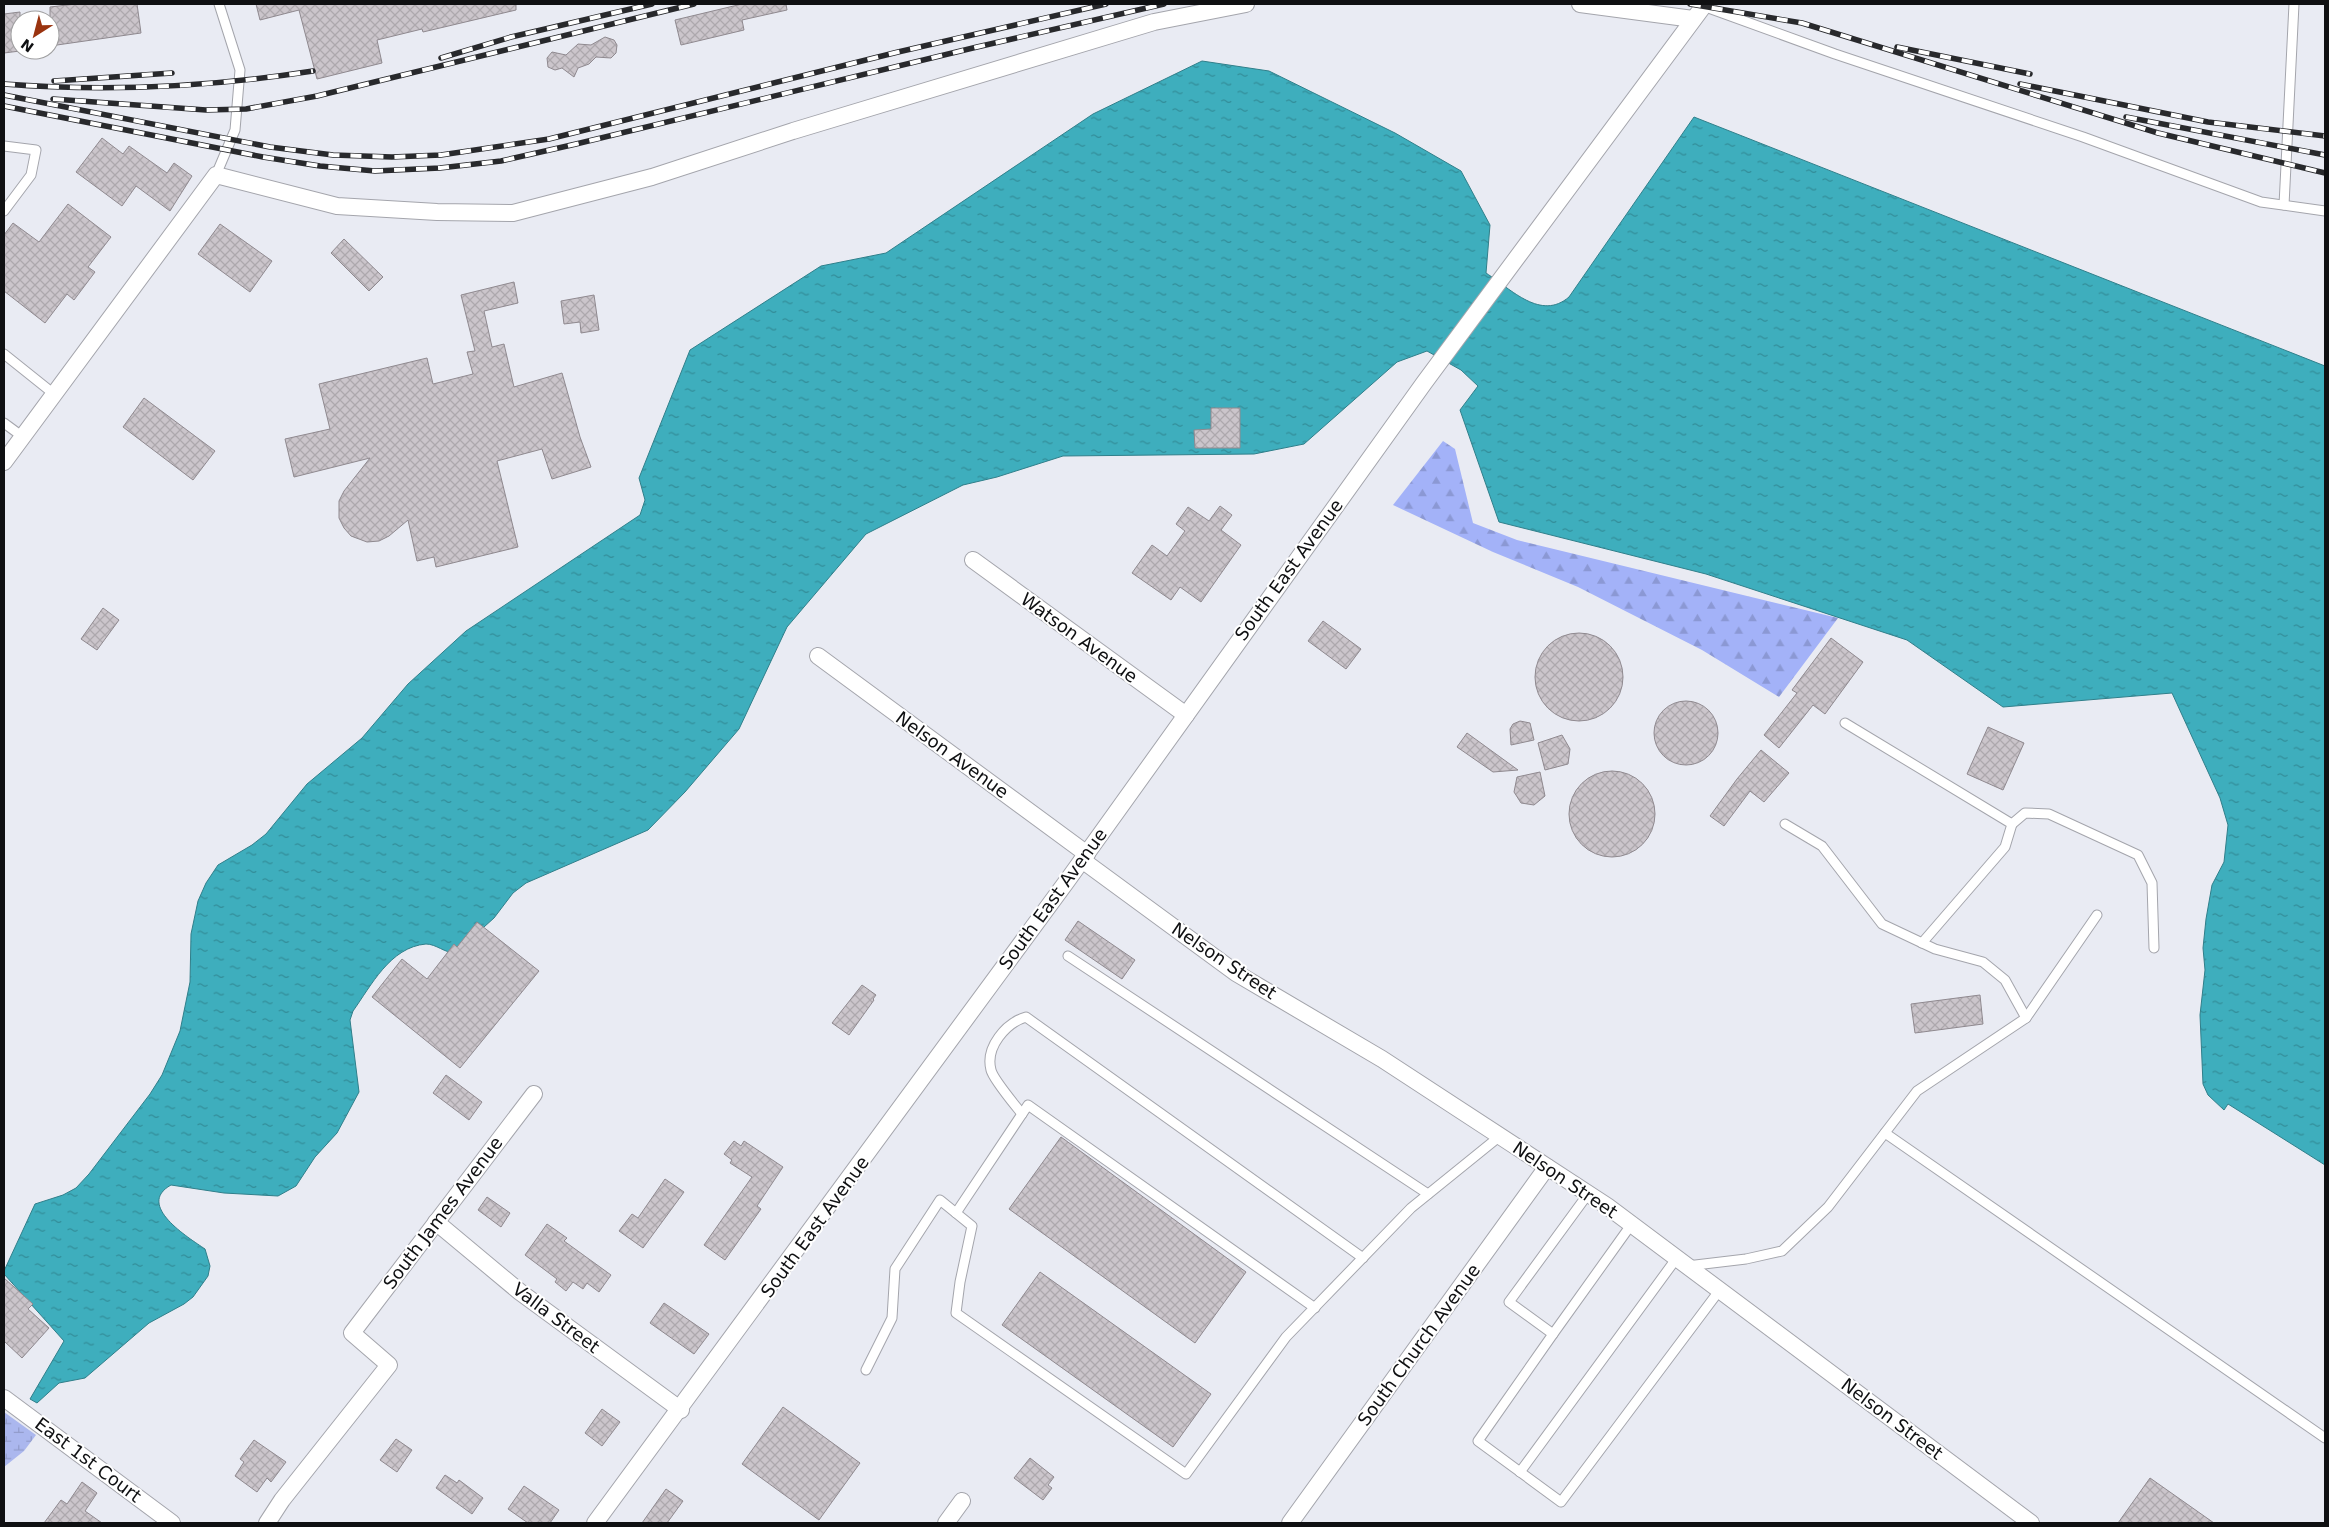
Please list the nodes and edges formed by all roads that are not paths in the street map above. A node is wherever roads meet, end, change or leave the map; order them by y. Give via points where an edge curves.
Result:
1 (219, 4) edge
2 (1246, 4) edge
3 (1580, 4) edge
4 (2294, 4) edge
5 (1704, 5) edge
6 (1693, 19) junction
7 (4, 146) edge
8 (216, 175) junction
9 (2284, 205) junction
10 (4, 211) edge
11 (2325, 211) edge
12 (4, 354) edge
13 (54, 394) junction
14 (4, 424) edge
15 (22, 437) junction
16 (4, 462) edge
17 (973, 560) dead end
18 (818, 656) dead end
19 (1186, 715) junction
20 (1845, 722) dead end
21 (1786, 824) dead end
22 (2012, 824) junction
23 (1085, 857) junction
24 (2097, 915) dead end
25 (1922, 943) junction
26 (2154, 948) dead end
27 (1068, 956) dead end
28 (2026, 1018) junction
29 (534, 1094) dead end
30 (1022, 1114) junction
31 (1885, 1133) junction
32 (1500, 1136) junction
33 (1547, 1167) junction
34 (1428, 1194) junction
35 (1588, 1194) junction
36 (956, 1213) junction
37 (436, 1222) junction
38 (1631, 1225) junction
39 (1363, 1258) junction
40 (1682, 1262) junction
41 (1719, 1291) junction
42 (1315, 1308) junction
43 (1553, 1334) junction
44 (866, 1370) dead end
45 (4, 1398) edge
46 (681, 1410) junction
47 (2325, 1438) edge
48 (1520, 1472) junction
49 (962, 1501) dead end
50 (172, 1523) edge
51 (267, 1523) edge
52 (597, 1523) edge
53 (946, 1523) edge
54 (1290, 1523) edge
55 (2031, 1523) edge

1 - 8 lane via 240,70 235,130
2 - 8 street via 1145,24 652,177 513,213 337,206
3 - 6 street
4 - 9 lane
5 - 6 street, South East Avenue
5 - 9 lane via 1835,54 2083,137 2261,202
6 - 19 street, South East Avenue via 1424,383
7 - 10 lane via 36,150 31,175
8 - 13 street
9 - 11 lane
12 - 13 lane
13 - 15 street
14 - 15 lane
15 - 16 street
17 - 19 street, Watson Avenue
18 - 23 street, Nelson Avenue
19 - 23 street, South East Avenue
20 - 22 lane
21 - 25 lane via 1822,846 1882,924
22 - 25 lane via 2004,847
22 - 26 lane via 2025,813 2049,814 2138,855 2152,883
23 - 32 street, Nelson Street via 1236,972 1382,1059
23 - 46 street, South East Avenue
24 - 28 lane
25 - 28 lane via 1983,962 2005,980
27 - 34 lane
28 - 31 lane via 1917,1091
29 - 37 street, South James Avenue
30 - 36 lane
30 - 39 lane via 991,1071 990,1056 1001,1034 1014,1021 1026,1017
30 - 42 lane via 1028,1105
31 - 40 lane via 1828,1207 1782,1251 1746,1259
31 - 47 lane
32 - 33 street, Nelson Street
32 - 34 lane
33 - 35 street, Nelson Street
33 - 54 street, South Church Avenue
34 - 39 lane
35 - 38 street, Nelson Street
35 - 43 lane via 1510,1302
36 - 42 lane via 972,1226 956,1313 1186,1474 1286,1337
36 - 44 lane via 940,1200 895,1269 892,1318
37 - 46 street, Valla Street via 520,1292
37 - 51 street, South James Avenue via 352,1333 389,1365
38 - 40 street, Nelson Street
38 - 43 lane
39 - 42 lane
40 - 41 street, Nelson Street
40 - 48 lane
41 - 48 lane via 1560,1502
41 - 55 street, Nelson Street
43 - 48 lane via 1478,1442
45 - 50 street, East 1st Court
46 - 52 street, South East Avenue
49 - 53 street

